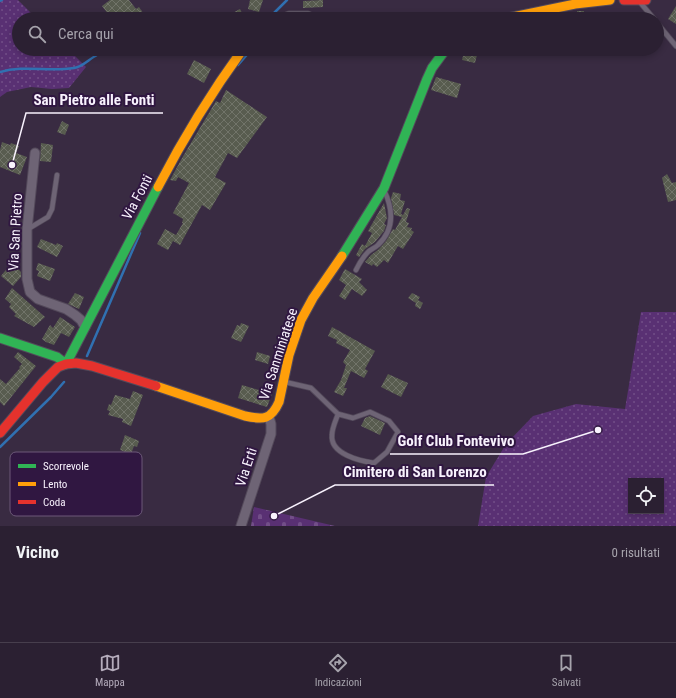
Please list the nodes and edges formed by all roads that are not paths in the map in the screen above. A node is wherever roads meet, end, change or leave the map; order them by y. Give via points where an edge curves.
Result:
1 (610, 0) edge
2 (624, 0) edge
3 (638, 0) edge
4 (646, 0) edge
5 (537, 12) edge
6 (648, 12) edge
7 (664, 31) edge
8 (676, 46) edge
9 (239, 56) edge
10 (441, 56) edge
11 (34, 154) dead end
12 (58, 175) dead end
13 (384, 188) junction
14 (27, 230) junction
15 (356, 270) dead end
16 (85, 327) junction
17 (3, 339) edge
18 (66, 364) junction
19 (283, 382) junction
20 (338, 414) junction
21 (269, 417) junction
22 (0, 433) edge
23 (241, 526) edge

1 - 5 main road
2 - 3 main road
3 - 4 main road
3 - 6 lane
7 - 8 lane
9 - 16 main road, Via Fonti via 217,85 175,154
10 - 13 main road, Via Sanminiatese via 427,79
11 - 14 street, Via San Pietro
12 - 14 lane via 52,209 48,217
13 - 15 lane via 390,202 390,225 386,235 368,252
13 - 19 main road, Via Sanminiatese via 311,300 294,340
14 - 16 street, Via San Pietro via 27,279 30,292 38,299 75,314
16 - 18 main road, Via Fonti
17 - 18 main road via 57,357
18 - 21 main road, Via Sanminiatese via 92,366 245,416 257,419
18 - 22 main road via 58,367 43,382
19 - 20 lane via 311,388
19 - 21 main road, Via Sanminiatese via 278,403
20 - 20 lane via 353,418 370,412 389,422 398,432 387,452 374,463 362,461 347,456 334,446 332,436
21 - 23 street, Via Erti via 271,434

